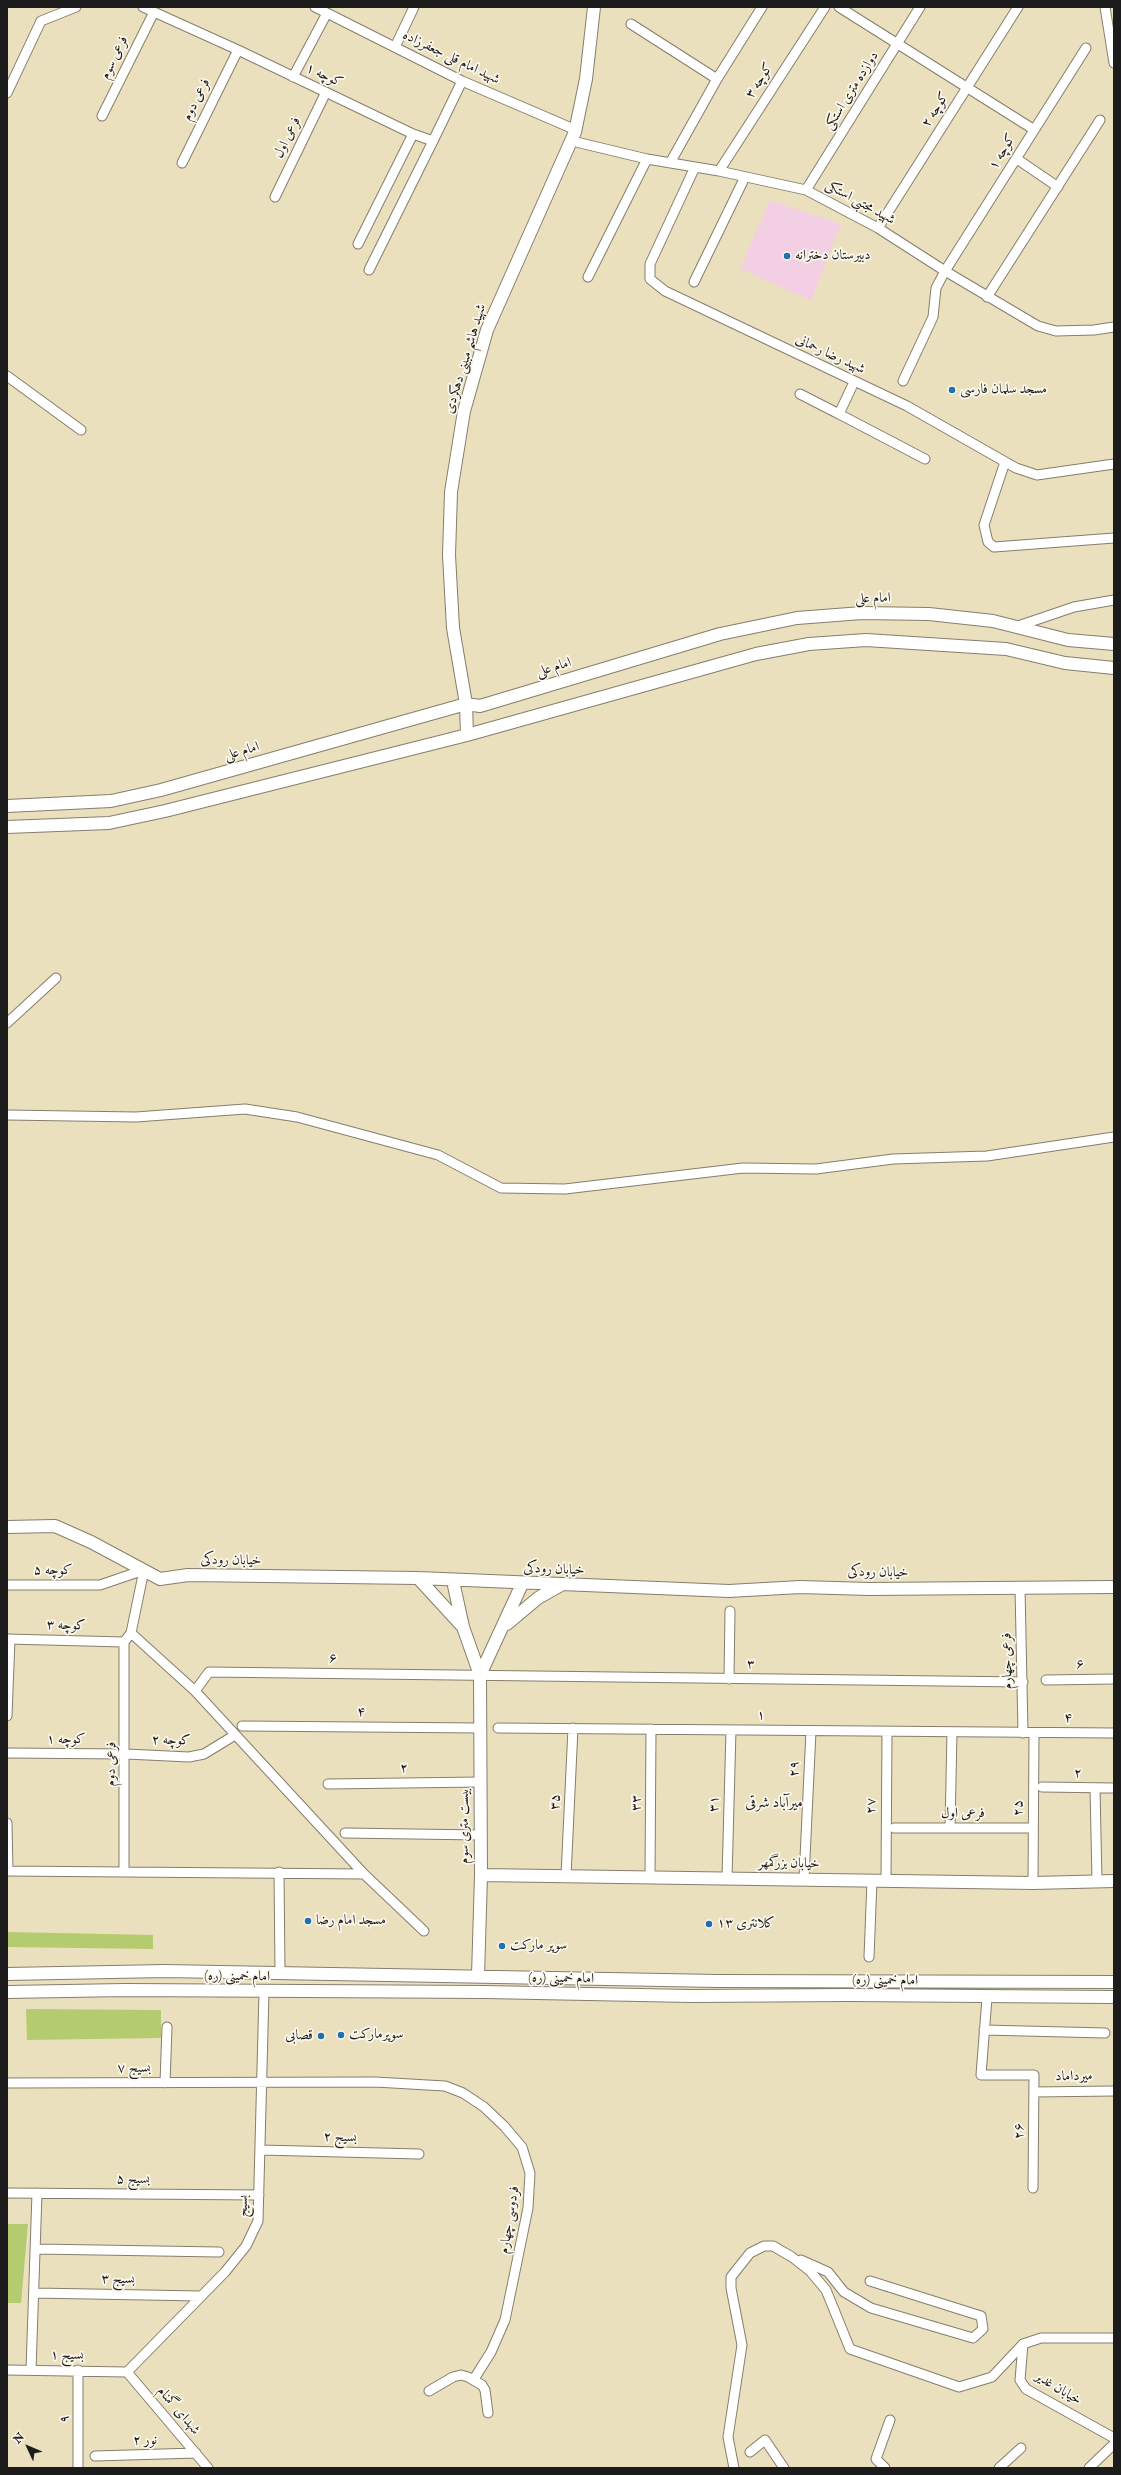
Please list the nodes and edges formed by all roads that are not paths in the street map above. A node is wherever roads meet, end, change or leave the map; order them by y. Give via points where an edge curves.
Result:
1 (76, 7) edge
2 (143, 7) edge
3 (316, 7) edge
4 (414, 7) edge
5 (594, 7) edge
6 (762, 7) edge
7 (825, 7) edge
8 (839, 7) edge
9 (920, 7) edge
10 (1018, 7) edge
11 (1105, 7) edge
12 (154, 12) junction
13 (327, 13) junction
14 (631, 24) dead end
15 (898, 44) junction
16 (395, 47) junction
17 (1086, 48) dead end
18 (238, 50) junction
19 (1114, 63) edge
20 (293, 77) junction
21 (717, 79) junction
22 (462, 81) junction
23 (967, 87) junction
24 (326, 92) junction
25 (7, 93) edge
26 (102, 116) dead end
27 (1100, 120) dead end
28 (1033, 129) junction
29 (413, 134) junction
30 (574, 136) junction
31 (433, 141) junction
32 (647, 159) junction
33 (1017, 159) junction
34 (182, 163) dead end
35 (670, 163) junction
36 (695, 167) junction
37 (719, 171) junction
38 (745, 177) junction
39 (1058, 187) junction
40 (806, 190) junction
41 (275, 197) dead end
42 (878, 228) junction
43 (358, 244) dead end
44 (369, 270) dead end
45 (945, 271) junction
46 (588, 277) dead end
47 (694, 282) dead end
48 (987, 297) junction
49 (1114, 327) edge
50 (7, 376) edge
51 (903, 381) dead end
52 (854, 382) junction
53 (800, 394) dead end
54 (839, 414) junction
55 (81, 430) dead end
56 (925, 459) dead end
57 (1005, 462) junction
58 (1114, 464) edge
59 (1114, 538) edge
60 (1114, 600) edge
61 (1018, 626) junction
62 (1114, 644) edge
63 (1114, 668) edge
64 (466, 704) junction
65 (467, 735) junction
66 (110, 801) junction
67 (7, 806) edge
68 (114, 822) junction
69 (7, 827) edge
70 (56, 978) dead end
71 (7, 1023) edge
72 (7, 1115) edge
73 (1114, 1137) edge
74 (7, 1527) edge
75 (144, 1570) junction
76 (418, 1578) junction
77 (453, 1581) junction
78 (522, 1584) junction
79 (7, 1585) edge
80 (563, 1585) junction
81 (1114, 1587) edge
82 (1020, 1588) junction
83 (730, 1611) dead end
84 (463, 1627) junction
85 (503, 1628) junction
86 (130, 1632) junction
87 (8, 1639) edge
88 (124, 1642) junction
89 (480, 1675) junction
90 (729, 1679) junction
91 (1114, 1679) edge
92 (1046, 1680) dead end
93 (1023, 1682) junction
94 (195, 1691) junction
95 (7, 1716) edge
96 (242, 1726) dead end
97 (480, 1728) junction
98 (498, 1728) dead end
99 (573, 1728) junction
100 (651, 1729) junction
101 (731, 1730) junction
102 (811, 1731) junction
103 (887, 1732) junction
104 (952, 1732) junction
105 (1023, 1733) junction
106 (1034, 1733) junction
107 (1114, 1733) edge
108 (235, 1735) junction
109 (7, 1753) edge
110 (126, 1754) junction
111 (480, 1782) junction
112 (328, 1784) dead end
113 (1042, 1787) dead end
114 (1095, 1788) junction
115 (1114, 1788) edge
116 (7, 1823) edge
117 (894, 1828) dead end
118 (950, 1828) junction
119 (1033, 1828) junction
120 (345, 1832) dead end
121 (480, 1835) junction
122 (7, 1872) edge
123 (124, 1872) junction
124 (279, 1872) junction
125 (364, 1874) junction
126 (481, 1875) junction
127 (566, 1876) junction
128 (650, 1878) junction
129 (728, 1878) junction
130 (804, 1879) junction
131 (872, 1880) junction
132 (886, 1880) junction
133 (1096, 1880) junction
134 (1114, 1881) edge
135 (1033, 1883) junction
136 (424, 1931) dead end
137 (869, 1957) dead end
138 (280, 1972) junction
139 (7, 1974) edge
140 (478, 1976) junction
141 (1063, 1981) junction
142 (1114, 1982) edge
143 (7, 1992) edge
144 (264, 1992) junction
145 (1061, 1996) junction
146 (1114, 1997) edge
147 (987, 1998) junction
148 (167, 2027) dead end
149 (984, 2030) junction
150 (1104, 2033) dead end
151 (165, 2082) junction
152 (262, 2082) junction
153 (7, 2083) edge
154 (1114, 2091) edge
155 (1034, 2092) junction
156 (261, 2150) junction
157 (419, 2154) dead end
158 (1033, 2188) dead end
159 (7, 2193) edge
160 (37, 2194) junction
161 (259, 2195) junction
162 (37, 2249) junction
163 (219, 2252) dead end
164 (792, 2257) junction
165 (870, 2281) dead end
166 (35, 2293) junction
167 (200, 2296) junction
168 (1114, 2338) edge
169 (1022, 2344) junction
170 (7, 2370) edge
171 (31, 2370) junction
172 (78, 2370) junction
173 (127, 2372) junction
174 (474, 2379) junction
175 (429, 2391) dead end
176 (488, 2413) dead end
177 (890, 2420) dead end
178 (1114, 2438) edge
179 (1114, 2444) edge
180 (1021, 2448) dead end
181 (750, 2452) dead end
182 (196, 2454) junction
183 (94, 2456) dead end
184 (78, 2468) edge
185 (208, 2468) edge
186 (734, 2468) edge
187 (784, 2468) edge
188 (885, 2468) edge
189 (999, 2468) edge
190 (1089, 2468) edge

1 - 25 street via 41,21
2 - 12 street, کوچه ۱
3 - 13 street, شهید امام قلی جعفرزاده
4 - 16 street
5 - 30 main road, شهید هاشم مبینی دهکردی via 586,79
6 - 21 street
7 - 37 street, کوچه ۳
8 - 15 street
9 - 15 street, دوازده متری استکی
10 - 23 street, کوچه ۲
11 - 19 street
12 - 18 street, کوچه ۱
12 - 26 street, فرعی سوم
13 - 16 street, شهید امام قلی جعفرزاده
13 - 20 street
14 - 21 street
15 - 23 street
15 - 40 street, دوازده متری استکی
16 - 22 street, شهید امام قلی جعفرزاده
17 - 28 street, کوچه ۱
18 - 20 street, کوچه ۱
18 - 34 street, فرعی دوم
20 - 24 street, کوچه ۱
21 - 35 street
22 - 30 street, شهید امام قلی جعفرزاده
22 - 31 street
23 - 28 street
23 - 42 street, کوچه ۲
24 - 29 street, کوچه ۱
24 - 41 street, فرعی اول
27 - 39 street
28 - 33 street, کوچه ۱
29 - 31 street, کوچه ۱
29 - 43 street
30 - 32 street, شهید مجتبی استکی
30 - 64 main road, شهید هاشم مبینی دهکردی via 487,330 464,411 451,492 449,555 452,628
31 - 44 street
32 - 35 street, شهید مجتبی استکی
32 - 46 street
33 - 39 street
33 - 45 street, کوچه ۱
35 - 36 street, شهید مجتبی استکی
36 - 37 street, شهید مجتبی استکی
36 - 52 street, شهید رضا رحمانی via 650,264 650,279 665,291
37 - 38 street, شهید مجتبی استکی
38 - 40 street, شهید مجتبی استکی
38 - 47 street
39 - 48 street
40 - 42 street, شهید مجتبی استکی
42 - 45 street, شهید مجتبی استکی
45 - 48 street, شهید مجتبی استکی
45 - 51 street, کوچه ۱ via 936,288 933,317
48 - 49 street, شهید مجتبی استکی via 1038,326 1056,331
50 - 55 street
52 - 54 street
52 - 57 street, شهید رضا رحمانی via 907,406
53 - 54 street
54 - 56 street
57 - 58 street, شهید رضا رحمانی via 1037,475
57 - 59 street via 984,525 988,542 994,547
60 - 61 street via 1074,607
61 - 62 main road, امام علی via 1068,640
61 - 64 main road, امام علی via 929,614 862,613 797,618 720,634 480,706
63 - 65 main road via 1065,663 1006,649 866,640 808,644 756,654
64 - 65 main road, شهید هاشم مبینی دهکردی
64 - 66 main road, امام علی via 161,790
65 - 68 main road
66 - 67 main road, امام علی
66 - 68 main road
68 - 69 main road
70 - 71 street
72 - 73 street via 136,1117 244,1109 297,1117 438,1155 501,1188 565,1188 743,1168 816,1169 893,1159 987,1156
74 - 75 main road, خیابان رودکی via 55,1526
75 - 76 main road, خیابان رودکی via 160,1579 188,1575
75 - 79 street, کوچه ۵ via 100,1585
75 - 86 street
76 - 77 main road, خیابان رودکی
76 - 84 main road
77 - 78 main road, خیابان رودکی
77 - 84 main road, بیست متری سوم
78 - 80 main road, خیابان رودکی
78 - 85 main road, بیست متری سوم
80 - 82 main road, خیابان رودکی via 730,1591 800,1587
80 - 85 main road via 524,1608
81 - 82 main road, خیابان رودکی
82 - 93 street, فرعی چهارم
83 - 90 street
84 - 89 main road, بیست متری سوم
85 - 89 main road, بیست متری سوم
86 - 88 street
86 - 94 street
87 - 88 street, کوچه ۳
87 - 95 street
88 - 110 street, فرعی دوم
89 - 90 street, ۳
89 - 94 street, ۶ via 209,1672
89 - 97 main road, بیست متری سوم
90 - 93 street, ۳
91 - 92 street, ۶
93 - 105 street, فرعی چهارم
94 - 108 street
96 - 97 street, ۴
97 - 111 main road, بیست متری سوم
98 - 99 street, ۱
99 - 100 street, ۱
99 - 127 street, ۳۵
100 - 101 street, ۱
100 - 128 street, ۳۳
101 - 102 street, ۱
101 - 129 street, ۳۱
102 - 103 street, ۱
102 - 130 street, ۲۹
103 - 104 street, ۱
103 - 132 street, ۲۷
104 - 105 street, ۱
104 - 118 street
105 - 106 street, ۴
106 - 107 street, ۴
106 - 119 street, ۲۵
108 - 110 street, کوچه ۲ via 204,1754 189,1757
108 - 125 street
109 - 110 street, کوچه ۱
110 - 123 street, فرعی دوم
111 - 112 street, ۲
111 - 121 main road, بیست متری سوم
113 - 114 street, ۲
114 - 115 street, ۲
114 - 133 street
116 - 122 street
117 - 118 street, فرعی اول
118 - 119 street, فرعی اول
119 - 135 street, ۲۵
120 - 121 street
121 - 126 main road, بیست متری سوم
122 - 123 street
123 - 124 street
124 - 125 street
124 - 138 street
125 - 136 street
126 - 127 main road, خیابان بزرگمهر
126 - 140 main road, بیست متری سوم
127 - 128 main road, خیابان بزرگمهر
128 - 129 main road, خیابان بزرگمهر
129 - 130 main road, خیابان بزرگمهر
130 - 131 main road, خیابان بزرگمهر
131 - 132 main road, خیابان بزرگمهر
131 - 137 street
132 - 135 main road, خیابان بزرگمهر
133 - 134 main road, خیابان بزرگمهر
133 - 135 main road, خیابان بزرگمهر
138 - 139 main road, امام خمینی (ره)
138 - 140 main road, امام خمینی (ره)
140 - 141 main road, امام خمینی (ره) via 718,1982
141 - 142 main road, امام خمینی (ره)
141 - 145 main road
143 - 144 main road, امام خمینی (ره)
144 - 147 main road, امام خمینی (ره)
144 - 152 street, بسیج
145 - 146 main road, امام خمینی (ره)
145 - 147 main road, امام خمینی (ره)
147 - 149 street
148 - 151 street
149 - 150 street
149 - 155 street, ۲۶ via 981,2075 1034,2076
151 - 152 street, بسیج ۷
151 - 153 street, بسیج ۷
152 - 156 street, بسیج
152 - 174 street, فردوسی چهارم via 375,2082 445,2086 463,2093 484,2107 522,2147 530,2173 528,2208 518,2264 505,2320 491,2352
154 - 155 street, میرداماد
155 - 158 street, ۲۶
156 - 157 street, بسیج ۲
156 - 161 street, بسیج
159 - 160 street, بسیج ۵
160 - 161 street, بسیج ۵
160 - 162 street
161 - 167 street, بسیج via 258,2221 246,2246 225,2272
162 - 163 street
162 - 166 street
164 - 165 street via 828,2272 844,2292 871,2308 973,2338 983,2329 981,2316
164 - 169 street via 810,2271 826,2290 850,2349 885,2363 959,2387 992,2377
164 - 186 street via 773,2246 764,2246 750,2252 731,2277 742,2345 728,2437
166 - 167 street, بسیج ۳
166 - 171 street
167 - 173 street, بسیج
168 - 169 street via 1041,2338
169 - 178 street, خیابان غدیر via 1020,2380 1026,2389
170 - 171 street, بسیج ۱
171 - 172 street, بسیج ۱
172 - 173 street, بسیج ۱
172 - 184 street, ۹
173 - 182 street, شهدای گمنام
174 - 175 street via 461,2375 453,2377
174 - 176 street via 485,2390
177 - 188 street via 876,2459
179 - 190 street
180 - 189 street
181 - 187 street via 765,2440
182 - 183 street, نور ۲
182 - 185 street, شهدای گمنام

